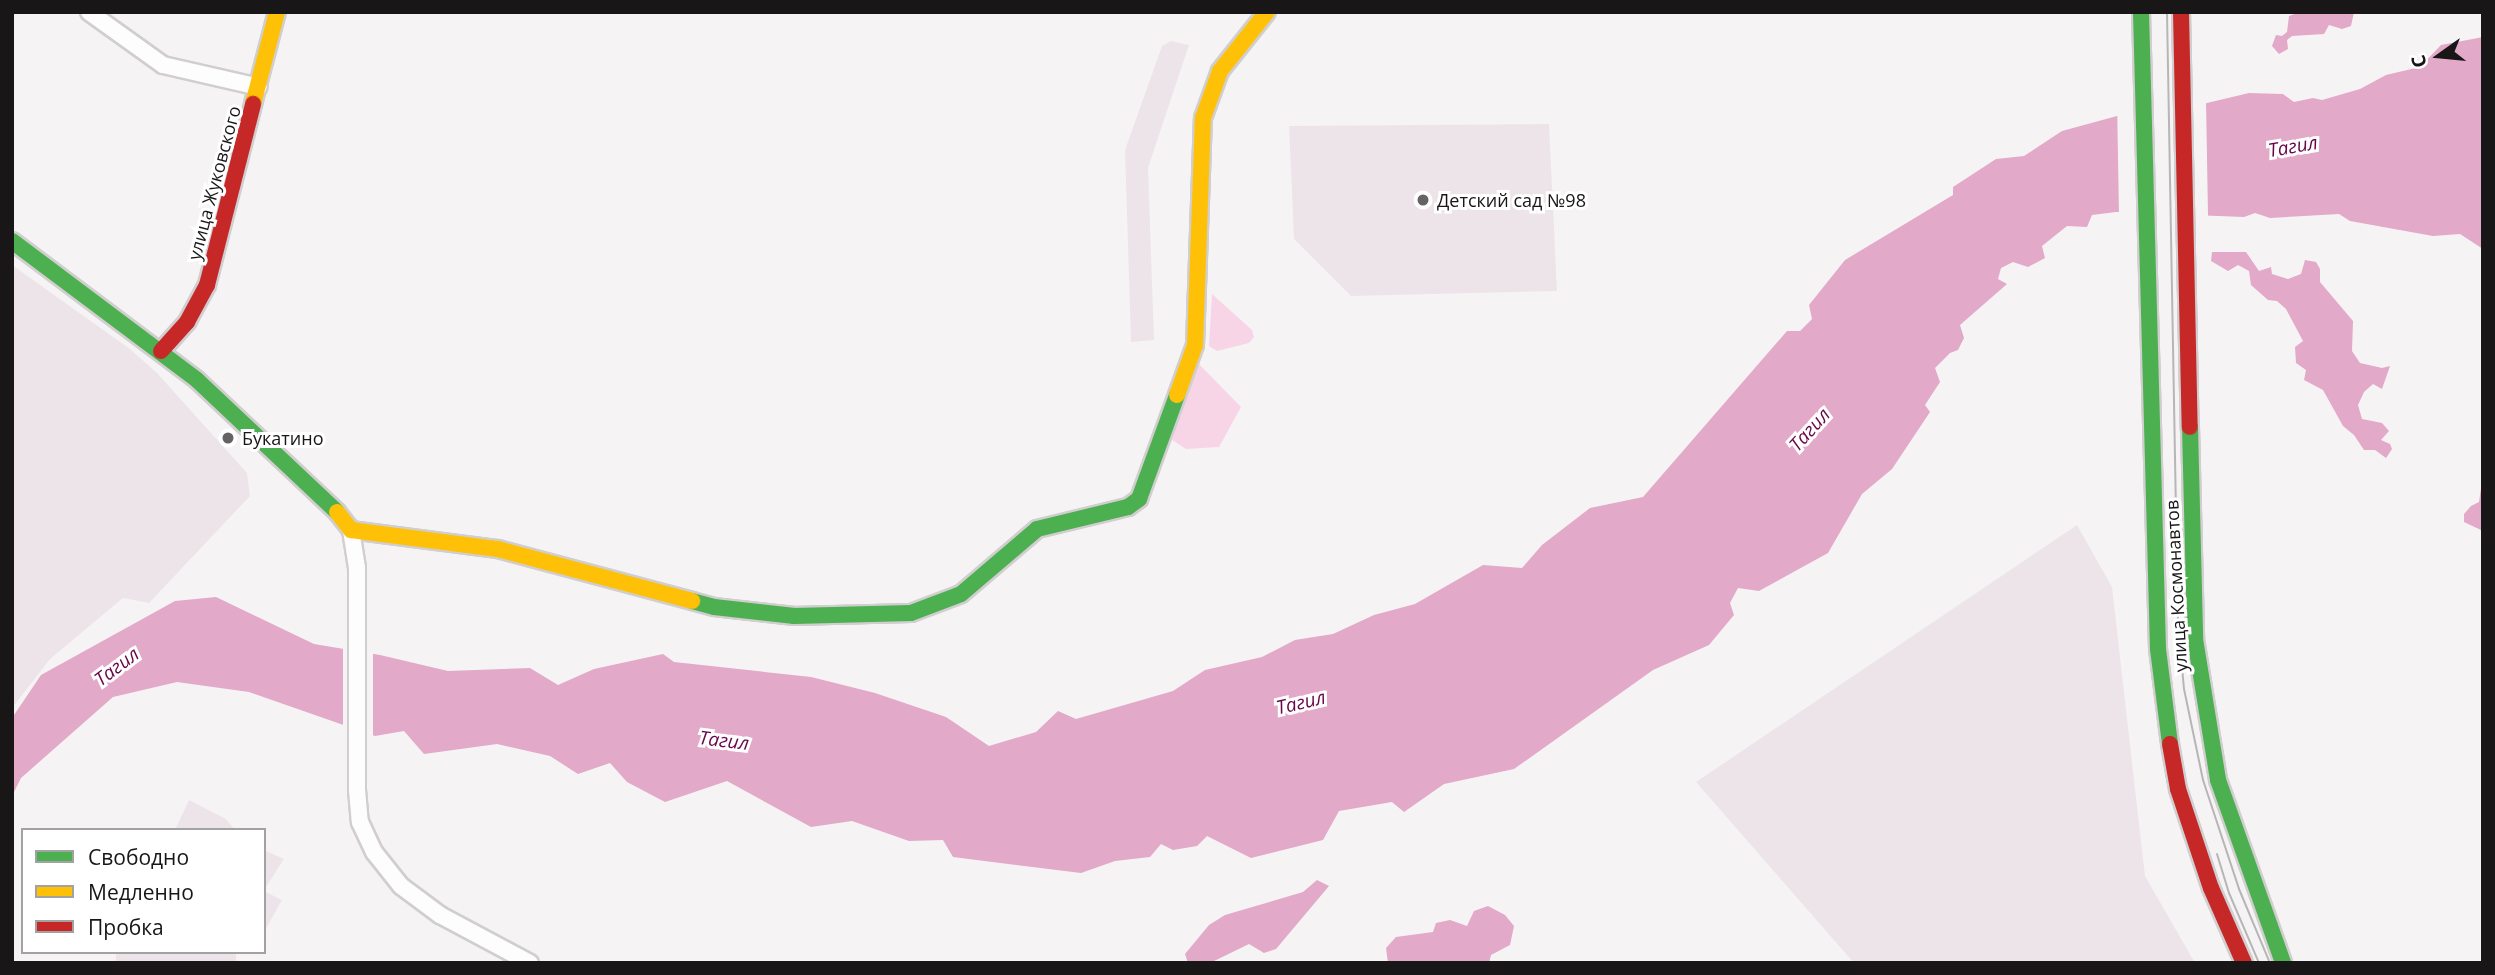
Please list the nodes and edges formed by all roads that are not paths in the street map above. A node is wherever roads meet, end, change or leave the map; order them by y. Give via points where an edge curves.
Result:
1 (89, 12) edge
2 (277, 12) edge
3 (1268, 12) edge
4 (2141, 12) edge
5 (2181, 12) edge
6 (259, 87) junction
7 (12, 241) edge
8 (160, 351) junction
9 (351, 530) junction
10 (530, 963) edge
11 (2244, 963) edge
12 (2283, 963) edge

1 - 6 street via 163,65
2 - 6 street, улица Жуковского
3 - 9 street via 1220,71 1203,118 1195,345 1139,499 1128,507 1037,530 961,594 911,613 794,615 714,607 498,549
4 - 11 street, улица Космонавтов via 2158,649 2178,789 2211,888
5 - 12 street, улица Космонавтов via 2195,639 2218,780
6 - 8 street, улица Жуковского via 207,285 187,322
7 - 8 street
8 - 9 street via 279,454
9 - 10 street via 358,594 360,822 374,852 401,886 440,915

